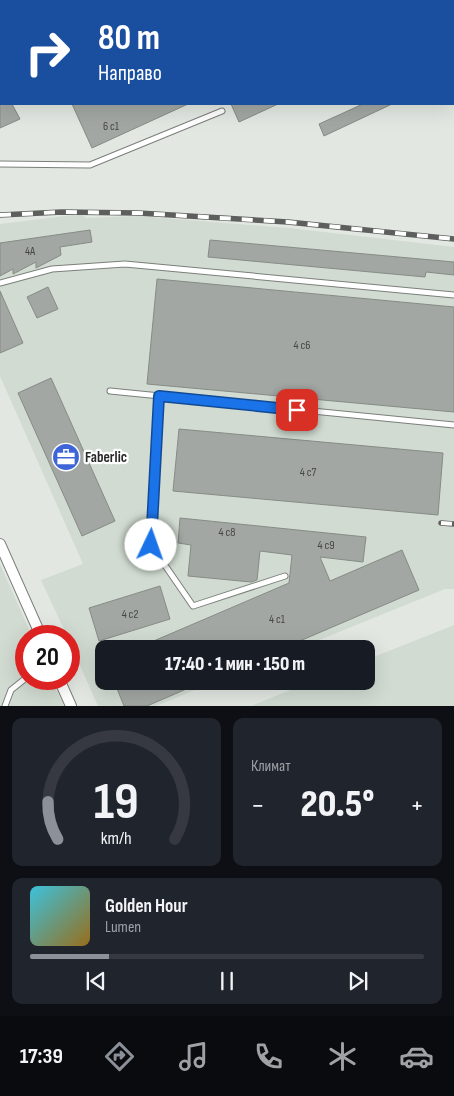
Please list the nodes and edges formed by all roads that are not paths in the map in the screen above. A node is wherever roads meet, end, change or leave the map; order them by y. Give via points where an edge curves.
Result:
1 (222, 111) dead end
2 (0, 164) edge
3 (0, 283) edge
4 (454, 295) edge
5 (110, 392) dead end
6 (159, 396) junction
7 (454, 425) edge
8 (0, 544) edge
9 (285, 576) dead end
10 (36, 625) edge
11 (15, 687) edge
12 (64, 690) edge
13 (5, 706) edge
14 (71, 706) edge

1 - 2 lane via 90,165
3 - 4 lane via 52,269 125,264
5 - 6 lane
6 - 7 lane
6 - 9 lane via 151,545 193,606
8 - 10 street
11 - 13 lane
12 - 14 street

